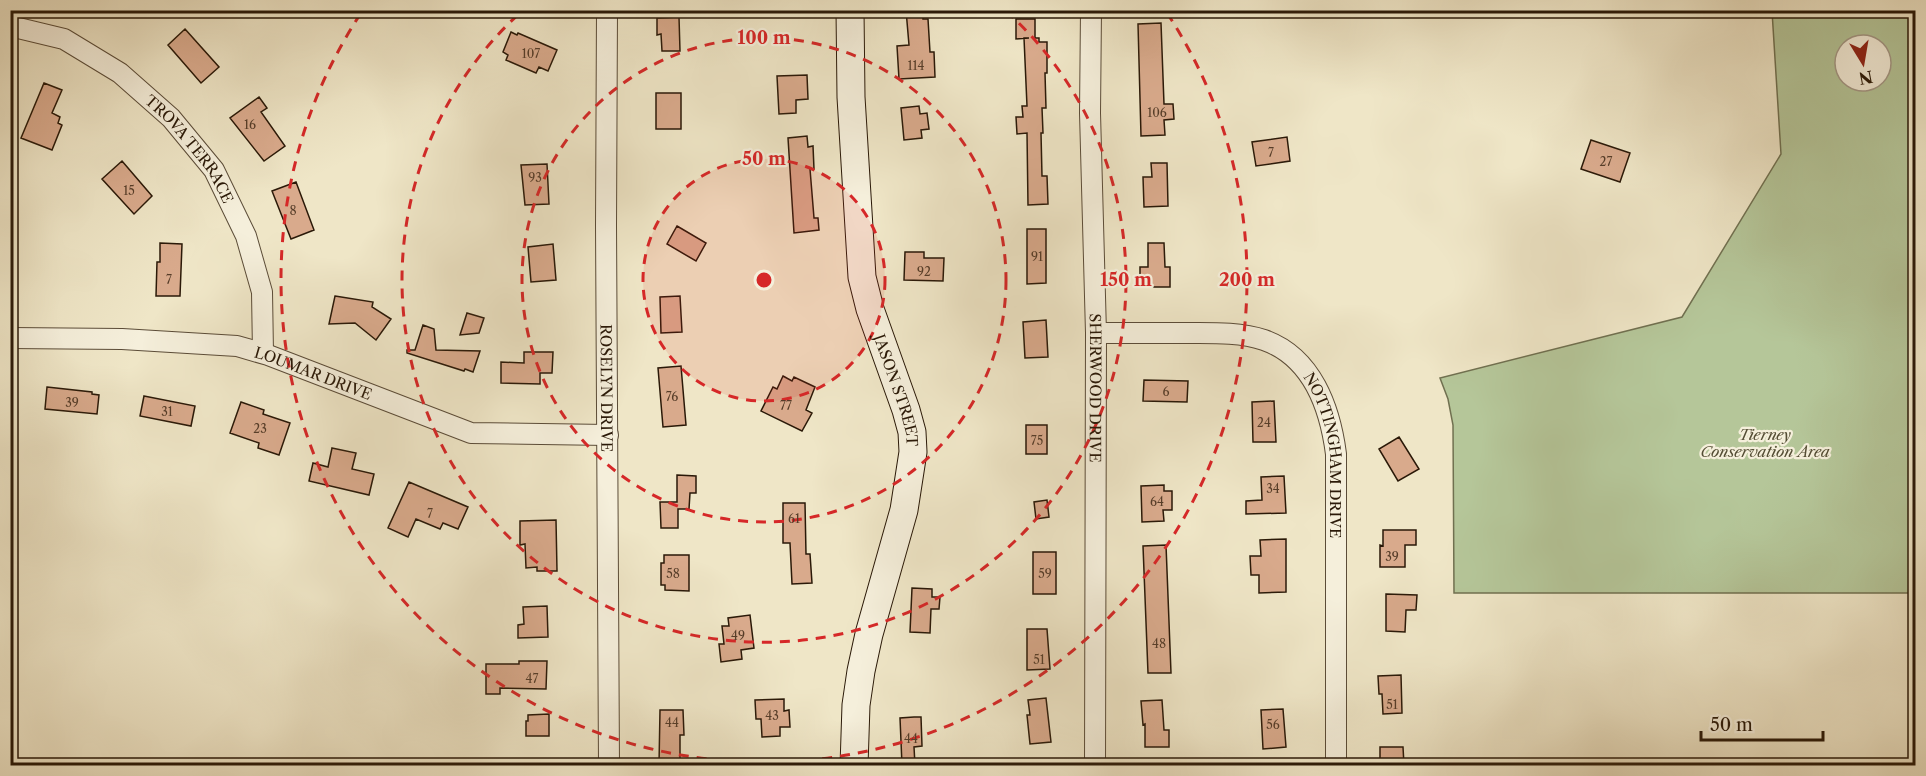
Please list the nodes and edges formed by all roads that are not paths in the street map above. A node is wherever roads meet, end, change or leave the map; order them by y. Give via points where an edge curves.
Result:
1 (589, 10) edge
2 (850, 10) edge
3 (1091, 10) edge
4 (607, 15) edge
5 (10, 26) edge
6 (1096, 333) junction
7 (10, 338) edge
8 (263, 353) junction
9 (608, 435) junction
10 (609, 765) edge
11 (854, 765) edge
12 (1095, 765) edge
13 (1336, 765) edge

1 - 4 street
2 - 11 street, JASON STREET via 862,277 906,410 913,452 904,510 861,670
3 - 6 street, SHERWOOD DRIVE
4 - 9 street, ROSELYN DRIVE
5 - 8 street, TROVA TERRACE via 64,39 120,73 171,118 214,170 246,236 262,292
6 - 12 street, SHERWOOD DRIVE
6 - 13 street, NOTTINGHAM DRIVE via 1215,333 1262,340 1280,348 1314,382 1325,403 1336,454
7 - 8 street, LOUMAR DRIVE via 122,339 237,346
8 - 9 street, LOUMAR DRIVE via 471,433
9 - 10 street, ROSELYN DRIVE

